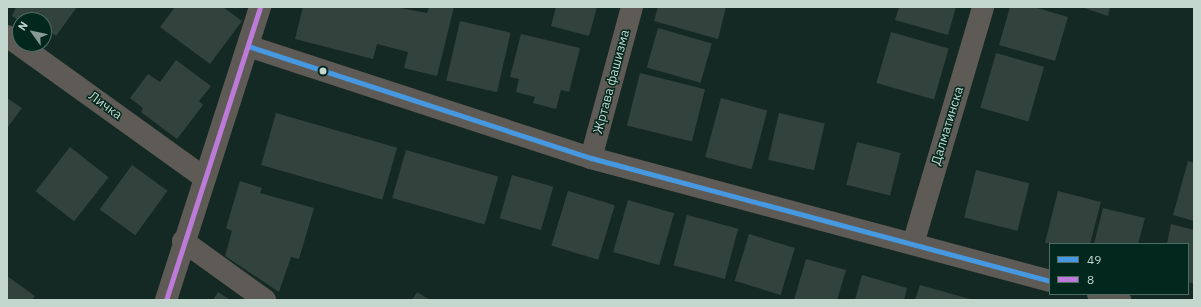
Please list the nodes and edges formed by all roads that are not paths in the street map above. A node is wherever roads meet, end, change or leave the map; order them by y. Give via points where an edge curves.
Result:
1 (260, 7) edge
2 (632, 7) edge
3 (984, 7) edge
4 (7, 36) edge
5 (248, 46) junction
6 (591, 158) junction
7 (203, 177) junction
8 (183, 241) junction
9 (912, 244) junction
10 (1049, 281) edge
11 (1102, 295) edge
12 (166, 300) edge
13 (265, 300) edge
14 (1120, 300) edge

1 - 5 street
2 - 6 street, Жртава фашизма
3 - 9 street, Далматинска
4 - 7 street, Личка
5 - 6 street
5 - 7 street
6 - 9 street
7 - 8 street
8 - 12 street
8 - 13 street
9 - 10 street
11 - 14 street

